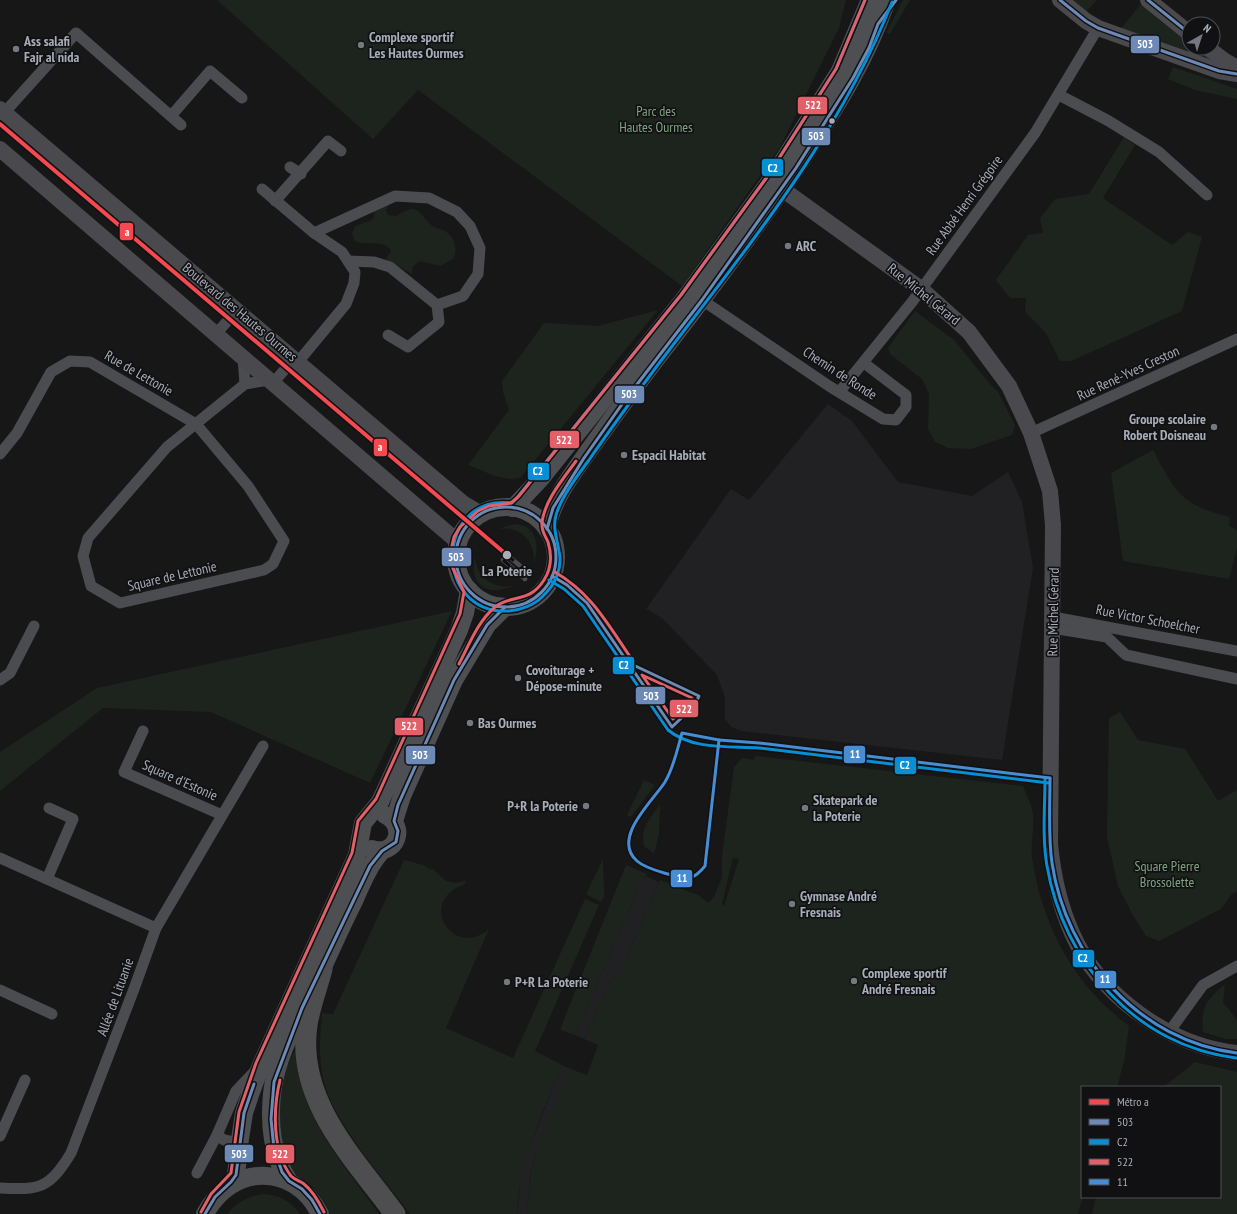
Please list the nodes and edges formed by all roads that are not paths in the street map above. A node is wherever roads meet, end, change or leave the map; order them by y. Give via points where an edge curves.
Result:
1 (870, 0) edge
2 (887, 0) edge
3 (896, 0) edge
4 (1060, 0) edge
5 (1148, 0) edge
6 (878, 24) junction
7 (1181, 27) edge
8 (1098, 28) junction
9 (1218, 56) edge
10 (1237, 68) edge
11 (1237, 74) edge
12 (1059, 95) junction
13 (242, 98) dead end
14 (2, 111) edge
15 (171, 116) junction
16 (181, 125) dead end
17 (0, 149) edge
18 (341, 151) dead end
19 (290, 167) dead end
20 (300, 174) junction
21 (777, 185) junction
22 (262, 190) dead end
23 (1207, 195) dead end
24 (275, 201) junction
25 (314, 233) junction
26 (348, 261) junction
27 (921, 289) junction
28 (702, 300) junction
29 (437, 305) junction
30 (237, 310) junction
31 (216, 334) junction
32 (388, 335) dead end
33 (1236, 342) edge
34 (243, 357) junction
35 (296, 361) junction
36 (864, 363) junction
37 (271, 382) junction
38 (245, 384) junction
39 (840, 391) junction
40 (196, 424) junction
41 (1031, 433) junction
42 (0, 454) edge
43 (513, 508) junction
44 (481, 514) junction
45 (547, 529) junction
46 (458, 542) junction
47 (469, 590) junction
48 (504, 607) junction
49 (1053, 622) junction
50 (34, 626) dead end
51 (1237, 651) edge
52 (1237, 679) edge
53 (0, 680) edge
54 (143, 731) dead end
55 (263, 746) dead end
56 (49, 808) dead end
57 (222, 815) junction
58 (370, 817) junction
59 (394, 821) junction
60 (362, 837) junction
61 (382, 851) junction
62 (0, 858) edge
63 (47, 880) junction
64 (156, 928) junction
65 (1237, 966) edge
66 (322, 969) junction
67 (0, 990) edge
68 (52, 1014) dead end
69 (1169, 1032) junction
70 (1237, 1053) edge
71 (261, 1065) junction
72 (25, 1080) dead end
73 (217, 1135) junction
74 (0, 1136) edge
75 (239, 1143) junction
76 (197, 1173) dead end
77 (289, 1181) junction
78 (231, 1184) junction
79 (0, 1188) edge
80 (205, 1214) edge
81 (320, 1214) edge
82 (395, 1214) edge

1 - 21 main road via 840,71
2 - 6 main road
3 - 6 street
4 - 8 street
5 - 7 street
6 - 21 main road via 853,78
8 - 11 street via 1219,71
8 - 12 street, Rue Abbé Henri Grégoire
9 - 10 street
12 - 23 street via 1107,120 1159,152
12 - 27 street, Rue Abbé Henri Grégoire via 1026,146
13 - 15 street via 210,71
14 - 15 street via 76,33
14 - 30 street, Boulevard des Hautes Ourmes
15 - 16 street
17 - 31 street
18 - 20 street via 328,142
19 - 20 street
20 - 24 street
21 - 27 street, Rue Michel Gérard
21 - 28 main road
21 - 43 main road via 542,477
22 - 24 street
24 - 25 street
25 - 26 street via 342,252
25 - 29 street via 395,196 429,198 457,212 470,226 480,248 478,274 463,296
26 - 29 street via 374,262 390,267
26 - 35 street via 355,272 354,283 346,304
27 - 36 street, Rue Abbé Henri Grégoire
27 - 41 street, Rue Michel Gérard via 968,332 1009,386
28 - 39 street, Chemin de Ronde
28 - 45 main road via 572,475 553,508
29 - 32 street via 438,322 408,347
30 - 31 street
30 - 35 street, Boulevard des Hautes Ourmes
31 - 34 street
33 - 41 street, Rue René-Yves Creston
34 - 37 street
34 - 38 street
35 - 37 street
35 - 44 street, Boulevard des Hautes Ourmes via 464,504
36 - 39 street, Rue Abbé Henri Grégoire
36 - 39 street, Chemin de Ronde via 906,395 906,407 896,420 883,419
37 - 38 street
37 - 46 street
38 - 40 street
40 - 40 street, Square de Lettonie via 248,486 284,541 273,564 264,570 120,603 91,586 84,556 88,538 167,447
40 - 42 street, Rue de Lettonie via 90,362 70,361 51,372 17,433
41 - 49 street, Rue Michel Gérard via 1050,491 1053,525
43 - 44 main road via 496,508
43 - 45 main road via 532,515
44 - 46 main road via 467,526
45 - 48 main road via 556,555 552,576 544,589 530,600
46 - 47 main road via 458,572
47 - 48 main road via 485,602
47 - 58 main road via 459,630 380,802
48 - 59 main road via 487,625 454,680 402,796
49 - 51 street, Rue Victor Schoelcher
49 - 52 street, Rue Victor Schoelcher via 1107,636 1126,656
49 - 69 street, Rue Michel Gérard via 1050,844 1053,874 1061,904 1072,934 1103,981 1134,1010
50 - 53 street via 10,673
54 - 57 street, Square d'Estonie via 124,772
55 - 57 street, Square d'Estonie
56 - 63 street via 73,819
57 - 64 street, Square d'Estonie
58 - 59 main road via 375,814 385,815
58 - 60 main road via 362,828
59 - 61 main road via 398,831 396,842
60 - 61 main road via 371,849
60 - 71 main road via 357,855
61 - 66 main road via 370,866
62 - 63 street
63 - 64 street
64 - 79 street, Allée de Lituanie via 71,1153 56,1174 44,1184 30,1190
65 - 69 street via 1203,985
66 - 77 main road via 289,1039 272,1094 274,1149 282,1172
66 - 82 highway via 307,1027 307,1059 313,1088 330,1127
67 - 68 street
69 - 70 street, Rue Michel Gérard via 1206,1047
71 - 73 street via 236,1091
71 - 75 main road via 244,1113
72 - 74 street
73 - 75 street via 224,1140
73 - 76 street
75 - 78 main road via 236,1175
77 - 78 main road via 260,1175
77 - 81 main road via 302,1189
78 - 80 main road via 220,1192

